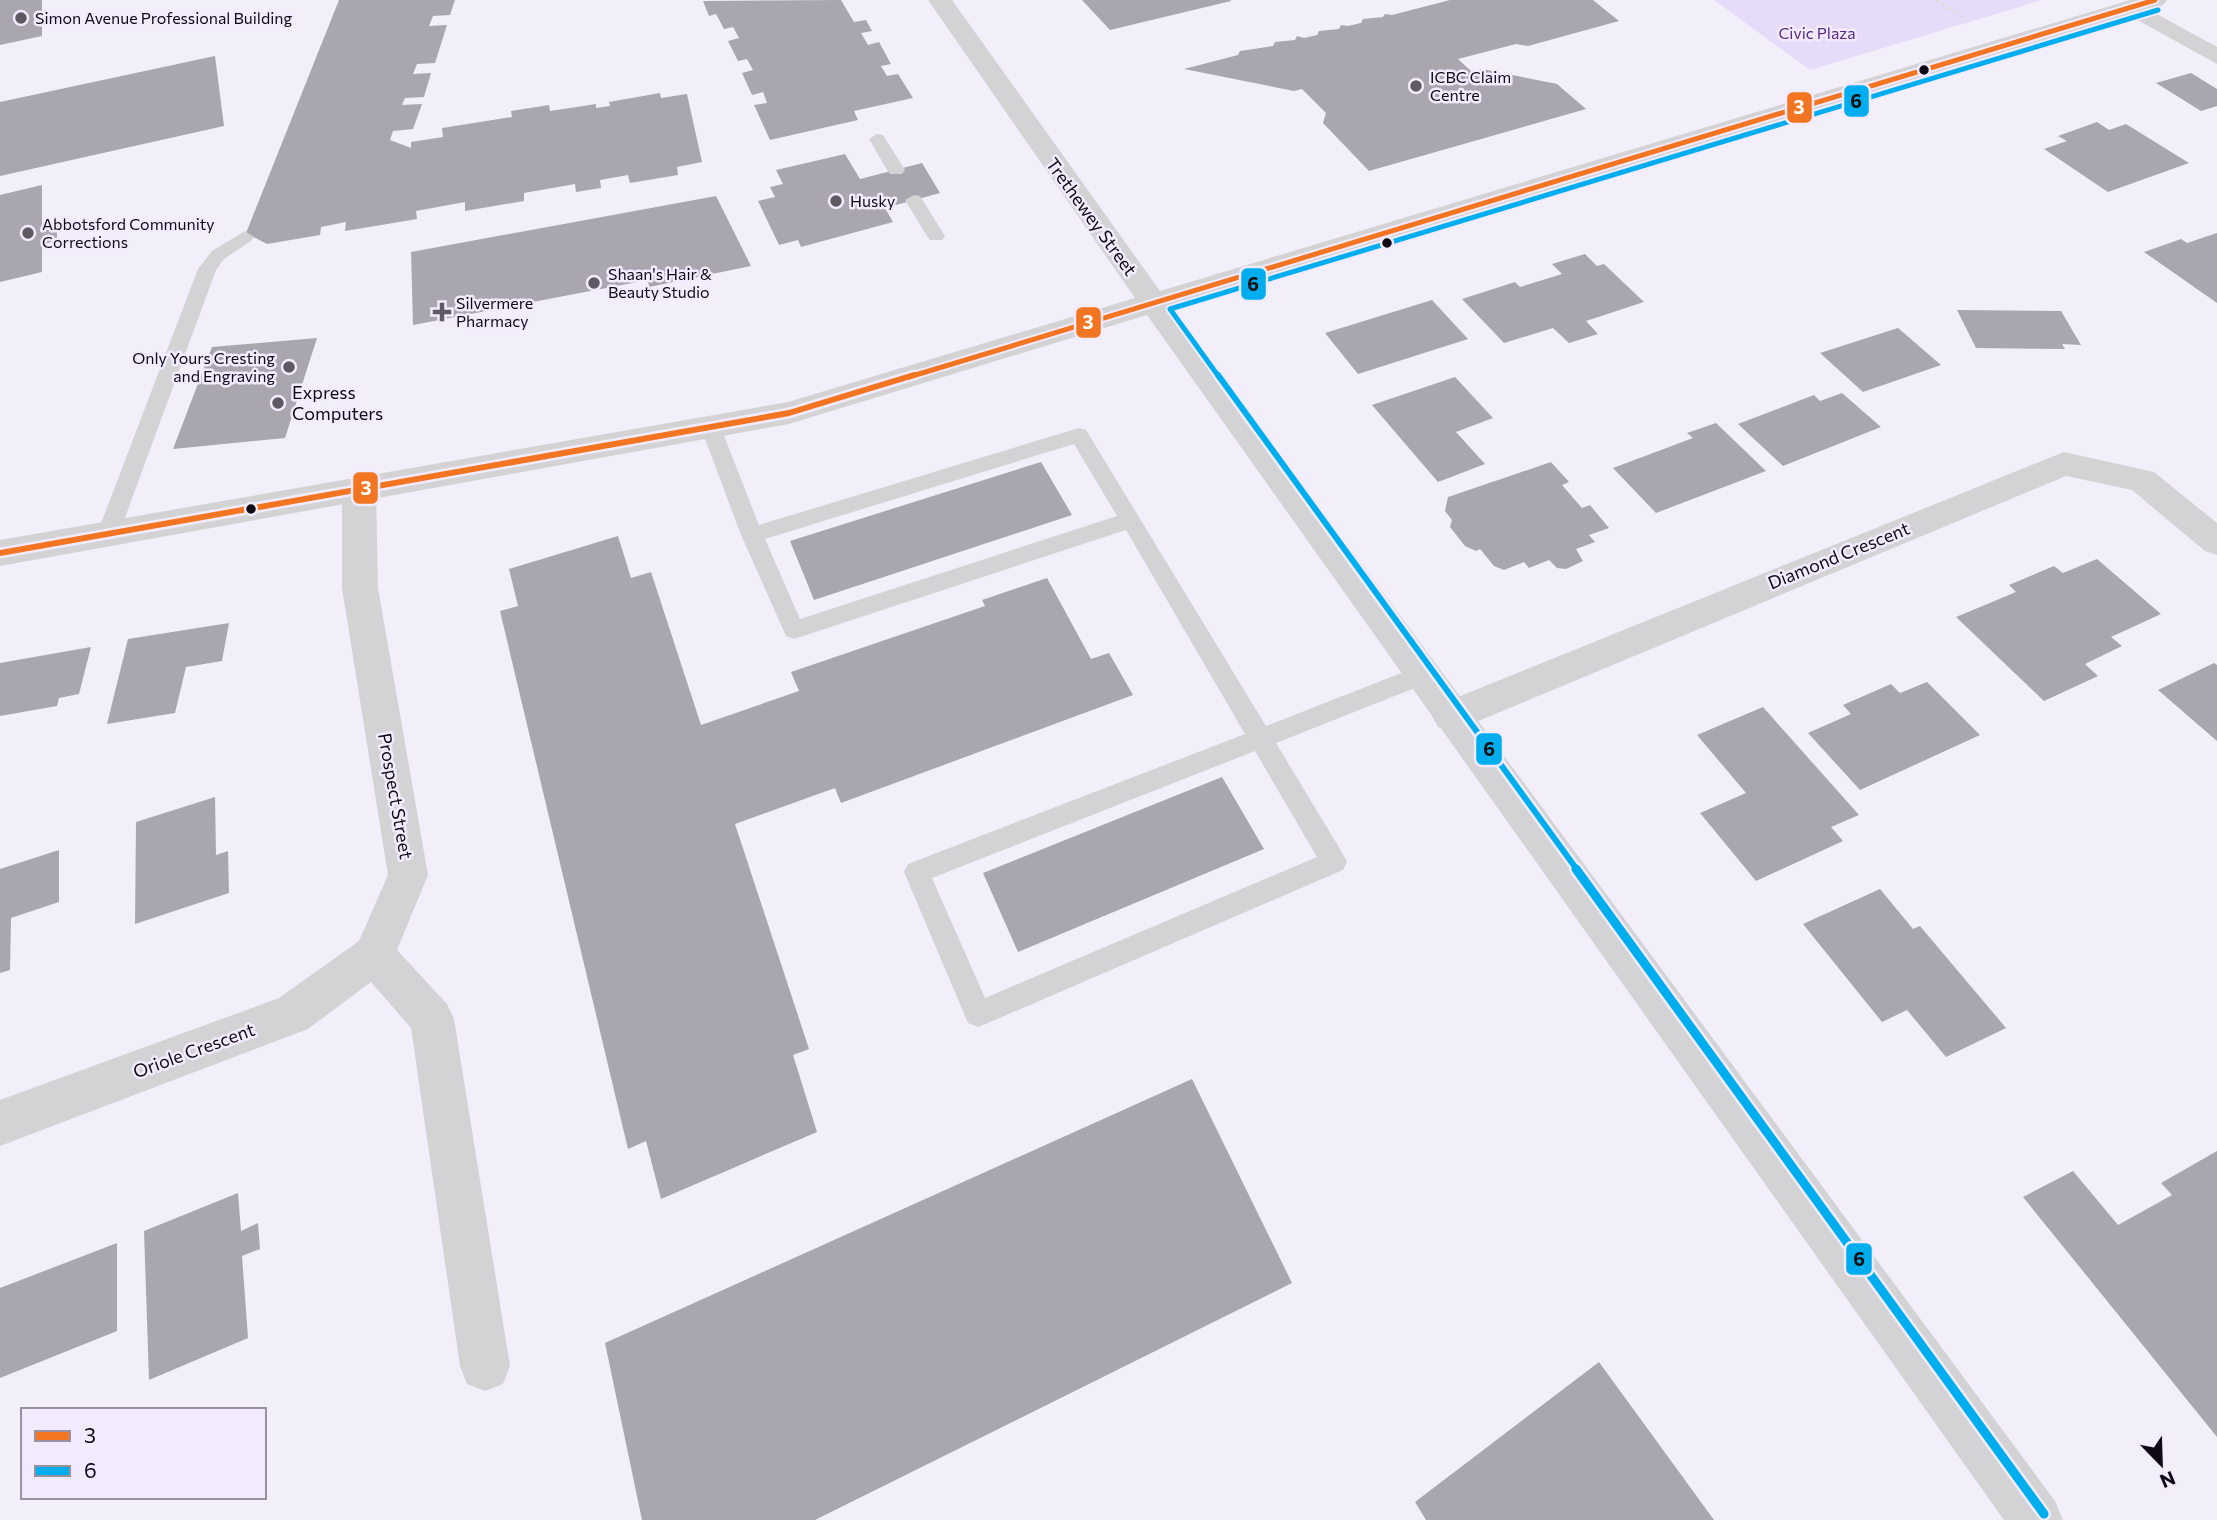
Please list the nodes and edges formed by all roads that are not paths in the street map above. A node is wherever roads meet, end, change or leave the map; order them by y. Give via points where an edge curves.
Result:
1 (940, 0) edge
2 (2143, 4) edge
3 (2217, 57) edge
4 (877, 139) dead end
5 (896, 170) dead end
6 (914, 200) dead end
7 (936, 236) dead end
8 (245, 237) dead end
9 (1153, 303) junction
10 (711, 428) junction
11 (359, 489) junction
12 (1131, 520) junction
13 (108, 534) junction
14 (752, 535) junction
15 (2217, 542) edge
16 (0, 554) edge
17 (1422, 675) junction
18 (1451, 716) junction
19 (1261, 740) junction
20 (374, 954) junction
21 (0, 1123) edge
22 (485, 1366) dead end
23 (2036, 1520) edge

1 - 9 main road, Trethewey Street
2 - 3 main road
2 - 9 main road
4 - 5 lane
6 - 7 lane
8 - 13 lane via 218,255 207,269
9 - 10 main road via 789,413
9 - 17 main road, Trethewey Street
10 - 11 main road
10 - 14 lane
11 - 13 main road
11 - 20 main road, Prospect Street via 360,588 408,876
12 - 14 lane via 1079,435
12 - 14 lane via 794,630
12 - 19 lane
13 - 16 main road
15 - 18 main road, Diamond Crescent via 2142,480 2064,464
17 - 18 main road, Trethewey Street
17 - 19 lane
18 - 23 main road, Trethewey Street
19 - 19 lane via 917,872 978,1013 1334,862
20 - 21 main road, Oriole Crescent via 293,1014
20 - 22 main road via 432,1019

